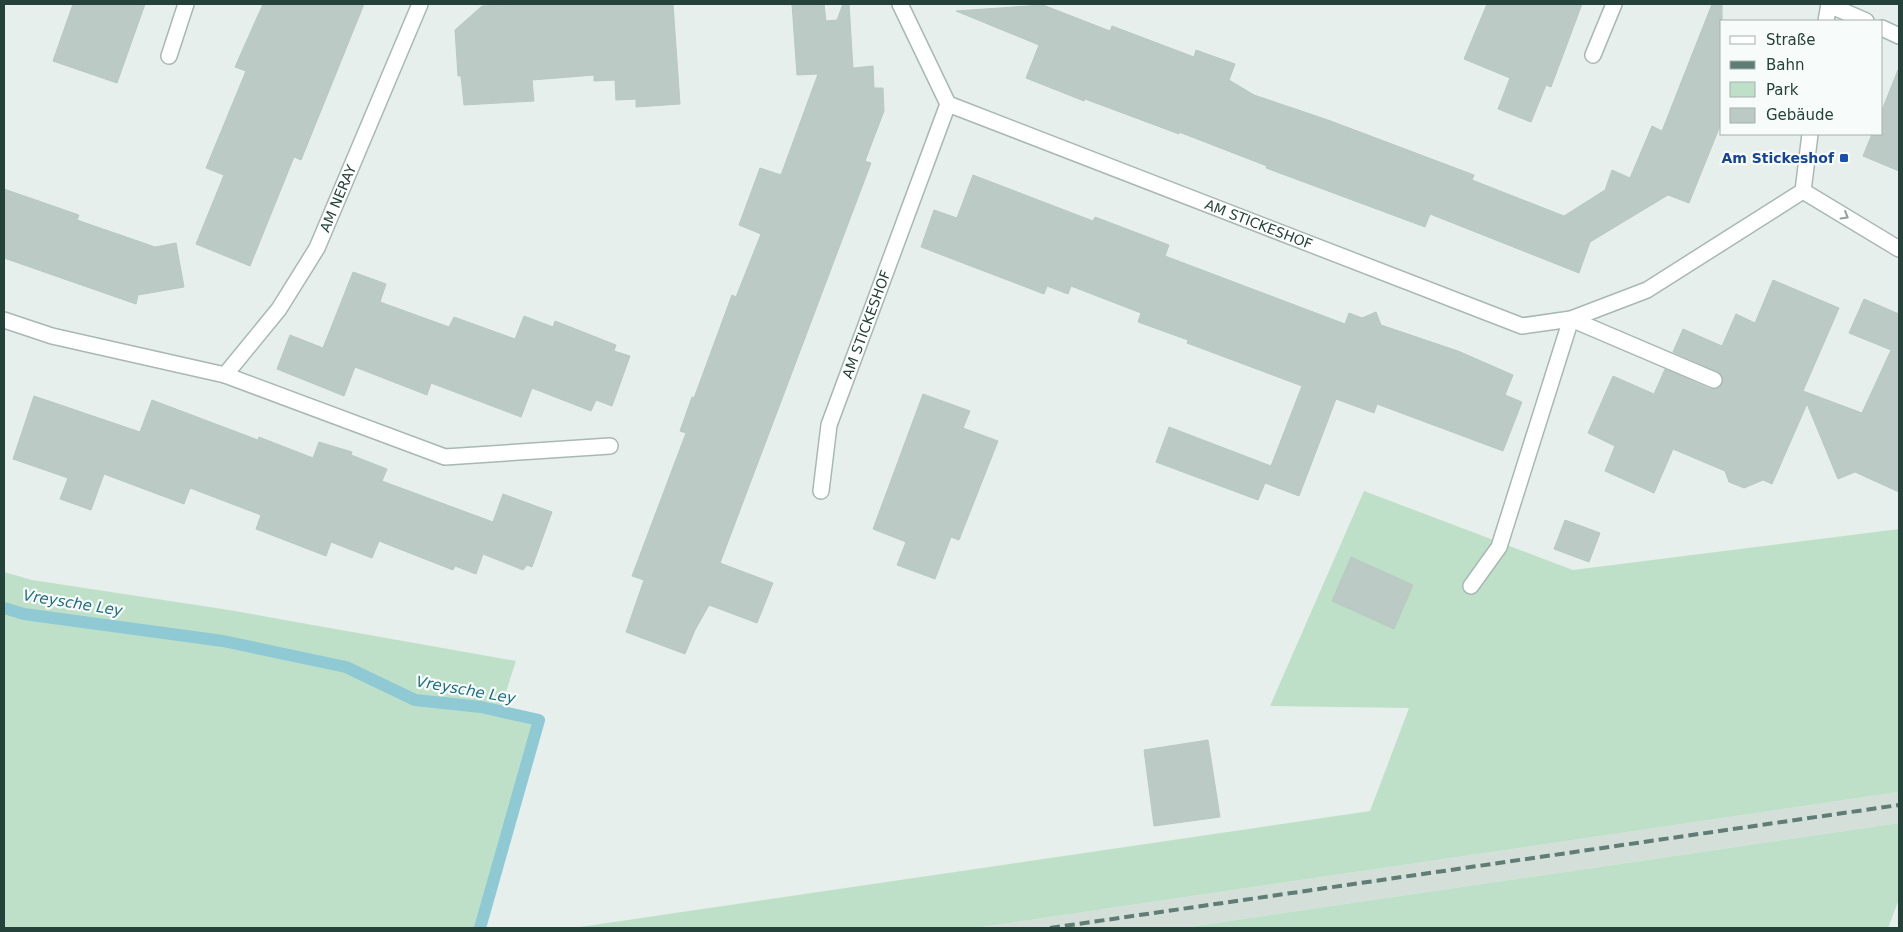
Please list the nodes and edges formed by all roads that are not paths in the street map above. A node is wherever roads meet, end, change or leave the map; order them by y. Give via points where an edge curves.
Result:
1 (186, 4) edge
2 (420, 4) edge
3 (900, 4) edge
4 (1614, 4) edge
5 (1829, 4) edge
6 (1826, 20) edge
7 (1864, 20) edge
8 (1883, 28) edge
9 (1899, 36) edge
10 (1593, 55) dead end
11 (169, 56) dead end
12 (948, 104) junction
13 (1810, 135) edge
14 (1803, 191) junction
15 (1899, 249) edge
16 (1571, 319) junction
17 (4, 320) edge
18 (225, 375) junction
19 (1714, 380) dead end
20 (610, 446) dead end
21 (821, 491) dead end
22 (1471, 586) dead end

1 - 11 street
2 - 18 street, AM NERAY via 317,248 279,309
3 - 12 street
4 - 10 street
5 - 6 street
5 - 7 street
8 - 9 street
12 - 16 street, AM STICKESHOF via 1522,326
12 - 21 street, AM STICKESHOF via 829,426
13 - 14 street
14 -> 15 street
14 - 16 street, AM STICKESHOF via 1647,290
16 - 19 street
16 - 22 street via 1499,547
17 - 18 street via 52,336
18 - 20 street via 445,457

